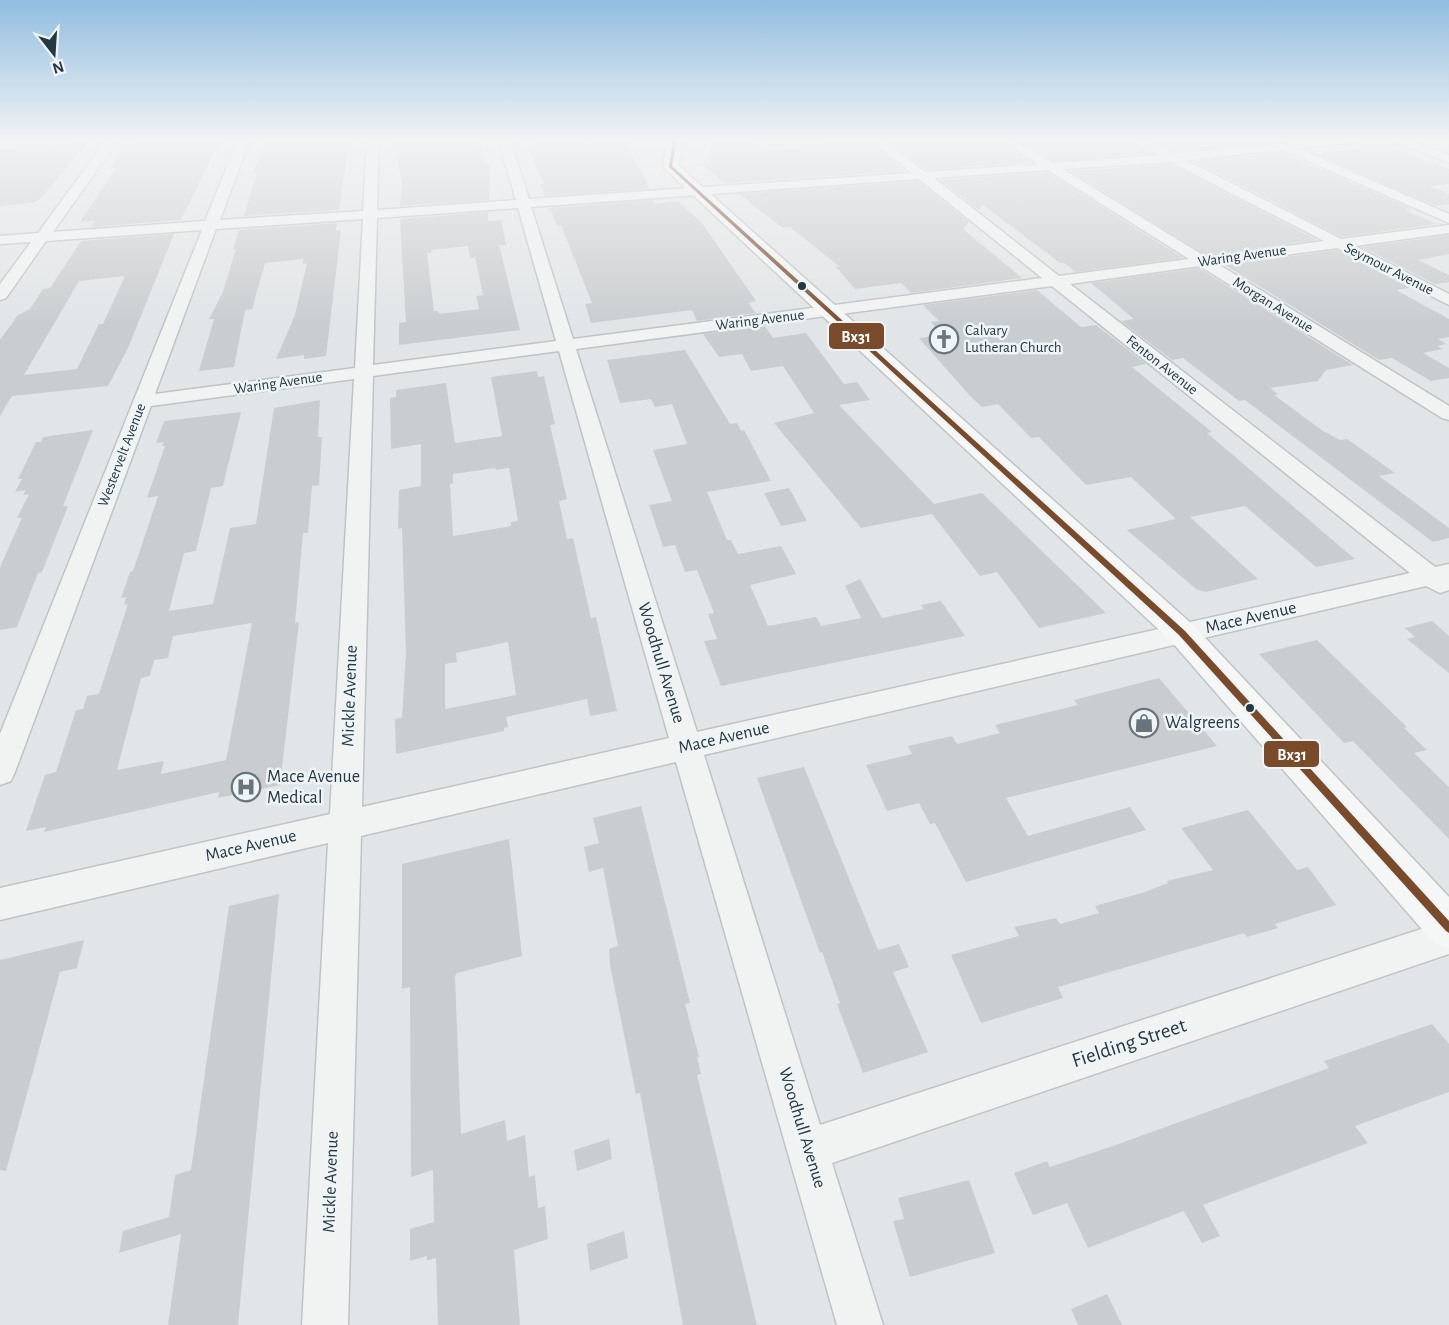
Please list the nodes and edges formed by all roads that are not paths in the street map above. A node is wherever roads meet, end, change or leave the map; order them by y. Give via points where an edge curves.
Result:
1 (68, 201) edge
2 (220, 201) edge
3 (371, 201) edge
4 (554, 201) edge
5 (709, 201) edge
6 (953, 201) edge
7 (1105, 201) edge
8 (1257, 201) edge
9 (1407, 201) edge
10 (522, 203) junction
11 (370, 214) junction
12 (1449, 219) edge
13 (211, 225) junction
14 (1449, 229) edge
15 (42, 237) junction
16 (0, 240) edge
17 (1339, 243) junction
18 (1203, 261) junction
19 (1055, 281) junction
20 (0, 295) edge
21 (1449, 300) edge
22 (831, 310) junction
23 (565, 345) junction
24 (364, 372) junction
25 (143, 401) junction
26 (1449, 414) edge
27 (1443, 580) edge
28 (1182, 633) junction
29 (686, 746) junction
30 (0, 772) edge
31 (345, 824) junction
32 (0, 904) edge
33 (1449, 928) edge
34 (1449, 937) edge
35 (808, 1149) junction
36 (325, 1325) edge
37 (860, 1325) edge

1 - 15 street
2 - 13 street, Westervelt Avenue
3 - 11 street, Mickle Avenue
4 - 10 street
5 - 22 main road
6 - 19 street, Fenton Avenue
7 - 18 street, Morgan Avenue
8 - 17 street, Seymour Avenue
9 - 12 street
10 - 11 street
10 - 23 street, Woodhull Avenue
11 - 13 street
11 - 24 street, Mickle Avenue
13 - 15 street
13 - 25 street, Westervelt Avenue
14 - 17 street, Waring Avenue
15 - 16 street
15 - 20 street
17 - 18 street, Waring Avenue
17 - 21 street, Seymour Avenue
18 - 19 street, Waring Avenue
18 - 26 street, Morgan Avenue
19 - 22 street, Waring Avenue
19 - 27 street, Fenton Avenue
22 - 23 street, Waring Avenue
22 - 28 main road
23 - 24 street, Waring Avenue
23 - 29 street, Woodhull Avenue
24 - 25 street, Waring Avenue
24 - 31 street, Mickle Avenue
25 - 30 street, Westervelt Avenue
27 - 28 street, Mace Avenue
28 - 29 street, Mace Avenue
28 - 33 main road
29 - 31 street, Mace Avenue
29 - 35 street, Woodhull Avenue
31 - 32 street, Mace Avenue
31 - 36 street, Mickle Avenue
34 - 35 street, Fielding Street
35 - 37 street, Woodhull Avenue

